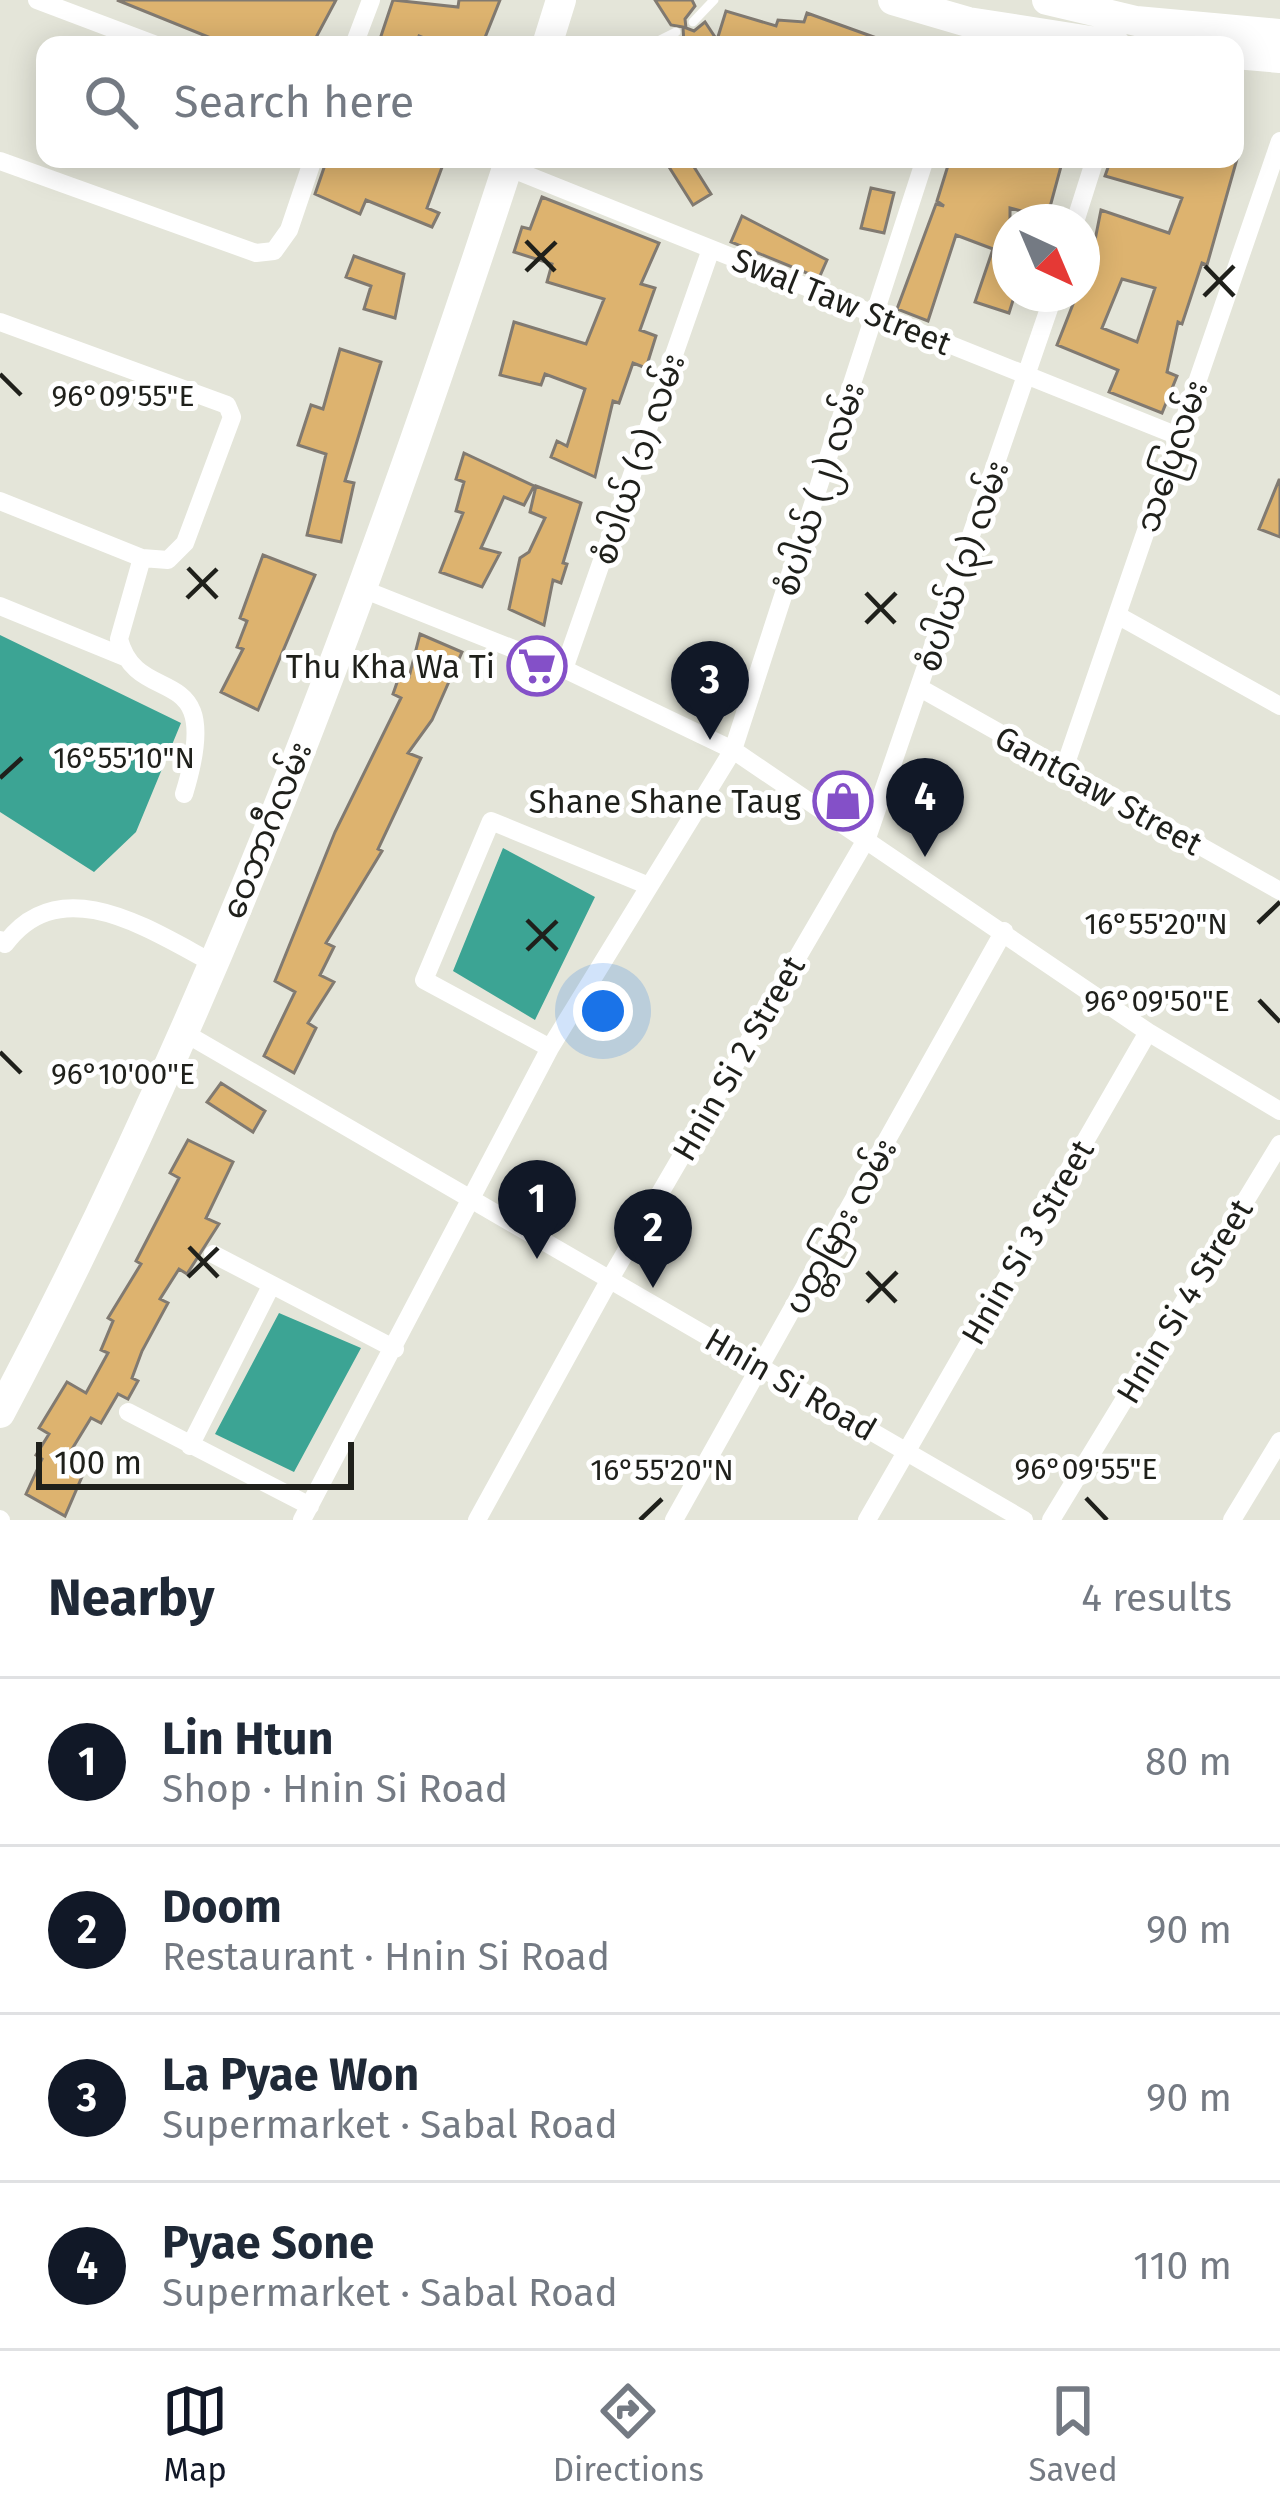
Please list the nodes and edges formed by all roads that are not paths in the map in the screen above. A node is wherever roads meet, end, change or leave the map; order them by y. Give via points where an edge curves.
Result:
1 (37, 0) edge
2 (371, 0) edge
3 (561, 0) edge
4 (714, 0) edge
5 (893, 0) edge
6 (1047, 0) edge
7 (693, 22) dead end
8 (676, 32) dead end
9 (964, 34) edge
10 (1280, 34) edge
11 (133, 36) edge
12 (357, 36) edge
13 (550, 36) edge
14 (668, 36) edge
15 (1244, 55) edge
16 (1280, 58) edge
17 (1280, 141) edge
18 (0, 161) edge
19 (310, 168) edge
20 (506, 168) edge
21 (520, 168) edge
22 (923, 168) edge
23 (1091, 168) edge
24 (1081, 204) edge
25 (711, 249) junction
26 (1049, 312) edge
27 (877, 315) junction
28 (0, 322) edge
29 (1029, 376) junction
30 (1178, 436) junction
31 (0, 501) edge
32 (142, 557) junction
33 (365, 590) junction
34 (0, 606) edge
35 (1117, 615) junction
36 (131, 660) junction
37 (564, 669) junction
38 (920, 688) junction
39 (1280, 706) edge
40 (733, 750) junction
41 (1063, 772) junction
42 (184, 794) dead end
43 (867, 838) junction
44 (649, 886) junction
45 (1280, 891) edge
46 (1004, 931) junction
47 (2, 947) edge
48 (212, 962) junction
49 (183, 1032) junction
50 (1148, 1033) junction
51 (550, 1048) junction
52 (1280, 1111) edge
53 (1280, 1144) edge
54 (476, 1198) junction
55 (213, 1254) dead end
56 (610, 1279) junction
57 (271, 1286) junction
58 (395, 1349) junction
59 (761, 1367) junction
60 (128, 1412) dead end
61 (0, 1413) edge
62 (1280, 1441) edge
63 (190, 1446) junction
64 (905, 1451) junction
65 (306, 1513) edge
66 (477, 1520) edge
67 (674, 1520) edge
68 (867, 1520) edge
69 (1024, 1520) edge
70 (1052, 1520) edge
71 (1232, 1520) edge

1 - 11 street
2 - 12 street
3 - 13 main road
4 - 7 lane
5 - 9 main road
6 - 10 main road via 1136,21
8 - 14 lane
15 - 16 main road
17 - 30 street, သပြေလမ်း
18 - 19 street via 256,253 274,250 290,230
20 - 33 main road, ဝေဘာဂီလမ်း
21 - 25 street, Swal Taw Street
22 - 27 street, စံပါယ် (၂) လမ်း
23 - 24 street
25 - 27 street, Swal Taw Street
25 - 37 street, စံပါယ် (၁) လမ်း
26 - 29 street, စံပါယ် (၃) လမ်း
27 - 29 street, Swal Taw Street
27 - 40 street, စံပါယ် (၂) လမ်း
28 - 32 street via 230,408 185,543 168,560
29 - 30 street, Swal Taw Street
29 - 38 street, စံပါယ် (၃) လမ်း
30 - 35 street, သပြေလမ်း
31 - 32 street
32 - 36 street via 119,626
33 - 37 street
33 - 48 main road, ဝေဘာဂီလမ်း
34 - 36 street
35 - 39 street
35 - 41 street, သပြေလမ်း
36 - 42 street via 195,716 196,754
37 - 40 street
38 - 41 street, GantGaw Street
38 - 43 street, စံပါယ် (၃) လမ်း
40 - 43 street
40 - 44 street, စံပါယ် (၂) လမ်း
41 - 45 street, GantGaw Street
43 - 46 street
43 - 56 street, Hnin Si 2 Street
44 - 51 street, စံပါယ် (၂) လမ်း
44 - 51 street via 491,820 424,980
46 - 50 street
46 - 59 street, ပတ္တမြား လမ်း
47 - 48 street via 25,917 60,904 144,926
48 - 49 main road, ဝေဘာဂီလမ်း
49 - 54 street, Hnin Si Road
49 - 61 main road, ဝေဘာဂီလမ်း
50 - 52 street
50 - 64 street, Hnin Si 3 Street
51 - 54 street, စံပါယ် (၂) လမ်း
53 - 70 street, Hnin Si 4 Street
54 - 56 street, Hnin Si Road
54 - 58 street, စံပါယ် (၂) လမ်း
55 - 57 street
56 - 59 street, Hnin Si Road
56 - 66 street, Hnin Si 2 Street
57 - 58 street
57 - 63 street
58 - 65 street, စံပါယ် (၂) လမ်း
59 - 64 street, Hnin Si Road
59 - 67 street, ပတ္တမြား လမ်း
60 - 63 street
62 - 71 street
63 - 65 street
64 - 68 street, Hnin Si 3 Street
64 - 69 street, Hnin Si Road

